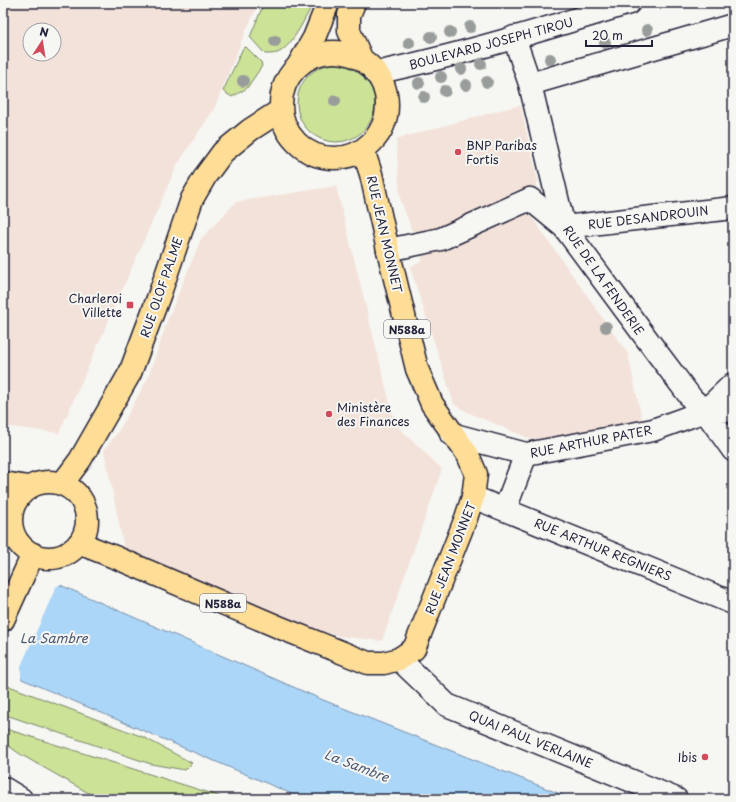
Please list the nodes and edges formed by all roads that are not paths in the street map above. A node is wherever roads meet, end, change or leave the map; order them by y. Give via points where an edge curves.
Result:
1 (328, 3) edge
2 (354, 3) edge
3 (629, 3) edge
4 (733, 25) edge
5 (514, 37) junction
6 (299, 64) junction
7 (369, 67) junction
8 (530, 84) junction
9 (280, 110) junction
10 (363, 150) junction
11 (733, 208) edge
12 (564, 227) junction
13 (388, 250) junction
14 (733, 384) edge
15 (733, 410) edge
16 (705, 411) junction
17 (451, 434) junction
18 (733, 450) edge
19 (526, 454) junction
20 (3, 483) edge
21 (62, 484) junction
22 (28, 487) junction
23 (473, 497) junction
24 (505, 508) junction
25 (7, 521) edge
26 (79, 543) junction
27 (32, 556) junction
28 (733, 603) edge
29 (3, 620) edge
30 (399, 659) junction
31 (3, 788) edge
32 (21, 799) edge
33 (676, 799) edge

1 - 6 main road via 314,38
2 - 7 main road via 349,15 349,31
3 - 5 street, BOULEVARD JOSEPH TIROU
4 - 8 street
5 - 7 street, BOULEVARD JOSEPH TIROU via 426,61
5 - 8 street, RUE DE LA FENDERIE
6 - 7 main road via 314,56 330,52 347,54
6 - 9 main road via 288,77 282,93
7 - 10 main road via 383,85 386,114 382,128
8 - 12 street, RUE DE LA FENDERIE
9 - 10 main road via 284,125 292,138 314,155 339,158
9 - 21 main road, RUE OLOF PALME via 224,152 192,199 130,373 80,460
10 - 13 main road, RUE JEAN MONNET / N588a
11 - 12 street, RUE DESANDROUIN
12 - 13 street via 530,199 441,239
12 - 16 street, RUE DE LA FENDERIE via 692,399
13 - 17 main road, RUE JEAN MONNET / N588a via 417,369 432,404
14 - 16 street
15 - 16 street
16 - 18 street, RUE DE LA FENDERIE
16 - 19 street, RUE ARTHUR PATER via 653,430
17 - 19 street, RUE ARTHUR PATER
17 - 23 main road, RUE JEAN MONNET / N588a via 468,455 476,474
19 - 24 street
20 - 22 main road
21 - 22 main road via 39,482
21 - 26 main road via 73,490 86,509 87,521
22 - 25 main road via 14,502
23 - 24 street, RUE ARTHUR REGNIERS
23 - 30 main road, RUE JEAN MONNET / N588a via 414,649
24 - 28 street, RUE ARTHUR REGNIERS
25 - 27 main road via 22,547
26 - 27 main road via 71,551 54,557
26 - 30 main road, RUE JEAN MONNET / N588a via 368,663 384,663
27 - 29 main road
30 - 33 street, QUAI PAUL VERLAINE via 447,705
31 - 32 street

